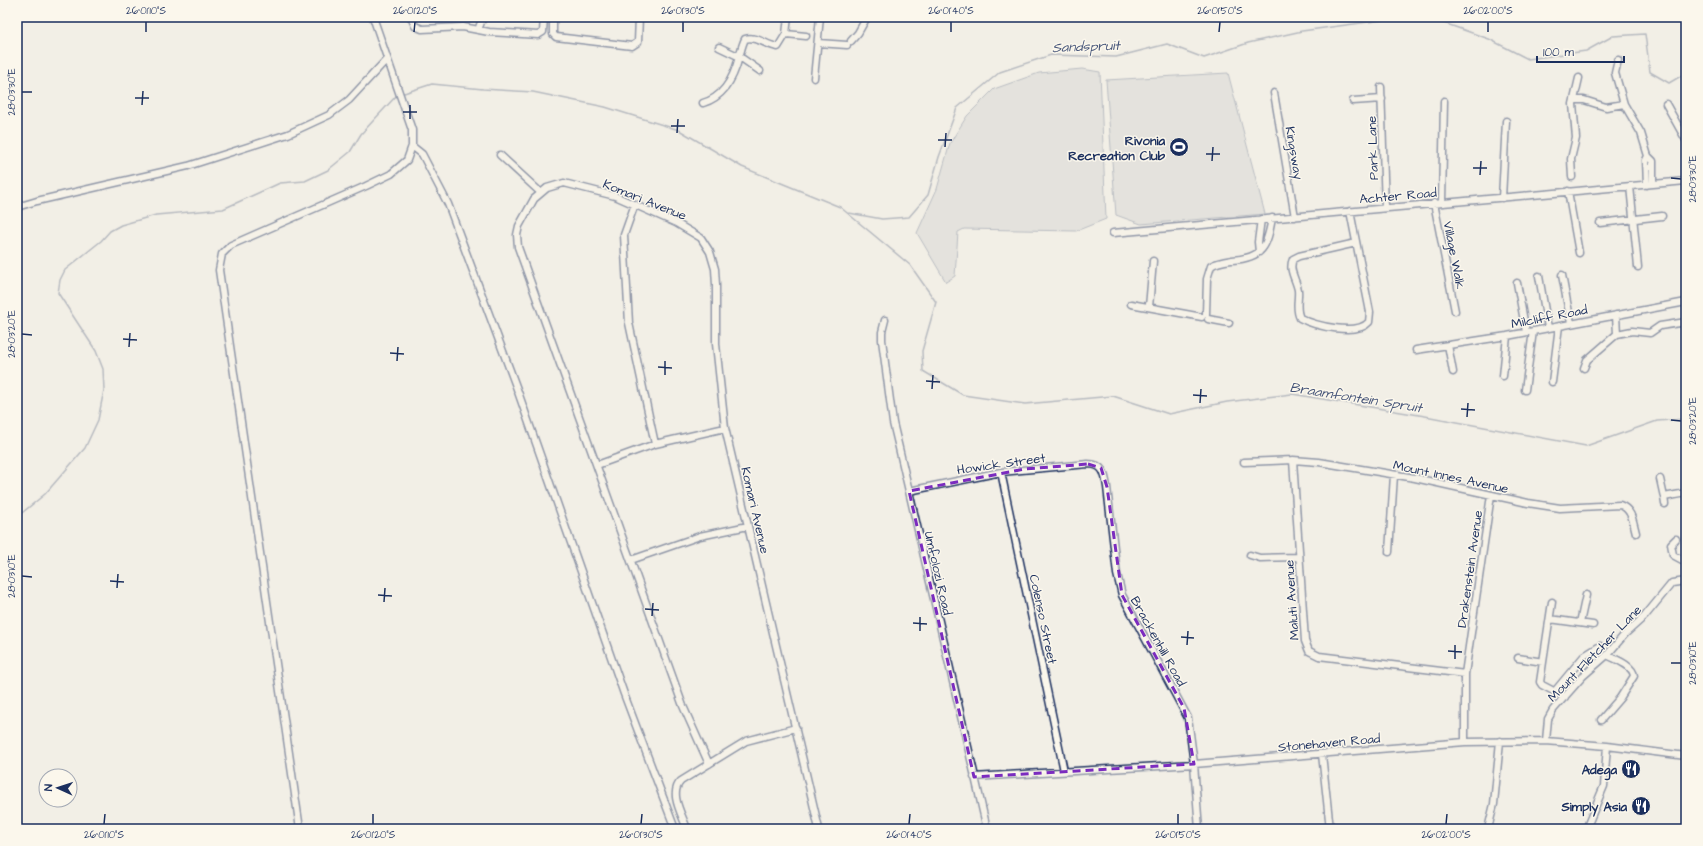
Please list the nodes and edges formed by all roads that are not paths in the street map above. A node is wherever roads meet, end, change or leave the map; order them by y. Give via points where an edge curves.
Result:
1 (373, 17) edge
2 (411, 17) edge
3 (483, 17) edge
4 (544, 17) edge
5 (553, 17) edge
6 (639, 17) edge
7 (788, 17) edge
8 (820, 17) edge
9 (867, 17) edge
10 (478, 30) junction
11 (786, 34) junction
12 (806, 36) dead end
13 (818, 41) junction
14 (719, 48) dead end
15 (740, 57) junction
16 (387, 59) junction
17 (1618, 60) dead end
18 (760, 71) dead end
19 (814, 78) dead end
20 (1579, 78) dead end
21 (1381, 87) dead end
22 (1274, 94) dead end
23 (1382, 99) junction
24 (1574, 100) junction
25 (1353, 101) dead end
26 (1444, 101) dead end
27 (703, 103) dead end
28 (1624, 104) junction
29 (1666, 104) dead end
30 (1506, 121) dead end
31 (1686, 140) edge
32 (412, 146) junction
33 (500, 155) dead end
34 (1572, 177) dead end
35 (1686, 181) edge
36 (1650, 184) junction
37 (1630, 186) junction
38 (1568, 191) junction
39 (540, 192) junction
40 (1502, 198) junction
41 (1442, 202) junction
42 (1434, 203) junction
43 (635, 204) junction
44 (17, 207) edge
45 (1386, 208) junction
46 (1350, 211) junction
47 (1662, 216) dead end
48 (1295, 217) junction
49 (1272, 218) junction
50 (1633, 218) junction
51 (1261, 219) junction
52 (1600, 222) dead end
53 (1113, 233) dead end
54 (1356, 243) junction
55 (1259, 252) junction
56 (1579, 253) dead end
57 (1152, 261) dead end
58 (1638, 267) dead end
59 (1562, 275) dead end
60 (1539, 276) dead end
61 (1517, 283) dead end
62 (1686, 302) edge
63 (1131, 304) dead end
64 (1149, 307) junction
65 (1455, 311) dead end
66 (1616, 315) junction
67 (1205, 317) junction
68 (885, 320) dead end
69 (1686, 322) edge
70 (1229, 323) dead end
71 (1571, 323) junction
72 (1559, 326) junction
73 (1548, 328) junction
74 (1530, 331) junction
75 (1617, 334) junction
76 (1507, 336) junction
77 (1448, 345) junction
78 (1416, 350) dead end
79 (1584, 368) dead end
80 (1453, 372) dead end
81 (1503, 376) dead end
82 (1552, 382) dead end
83 (1525, 390) dead end
84 (725, 428) junction
85 (655, 444) junction
86 (1293, 460) junction
87 (1244, 462) dead end
88 (597, 464) junction
89 (1098, 465) joint
90 (1001, 472) junction
91 (1394, 475) junction
92 (1660, 479) dead end
93 (909, 491) junction
94 (1686, 493) edge
95 (1491, 495) junction
96 (748, 526) junction
97 (1636, 533) dead end
98 (1676, 539) dead end
99 (1389, 552) dead end
100 (1250, 555) dead end
101 (1299, 557) junction
102 (631, 560) junction
103 (1686, 562) edge
104 (1686, 581) edge
105 (1586, 596) dead end
106 (1552, 602) dead end
107 (1550, 619) junction
108 (1580, 623) junction
109 (1593, 625) dead end
110 (1600, 646) dead end
111 (1607, 655) junction
112 (1518, 658) dead end
113 (1543, 662) junction
114 (1465, 674) junction
115 (1555, 691) junction
116 (1565, 697) junction
117 (1601, 720) dead end
118 (796, 728) junction
119 (1500, 741) junction
120 (1546, 741) junction
121 (1465, 742) junction
122 (1607, 746) junction
123 (1322, 754) junction
124 (1686, 756) edge
125 (709, 764) junction
126 (1194, 764) junction
127 (1064, 771) junction
128 (974, 777) junction
129 (300, 829) edge
130 (675, 829) edge
131 (687, 829) edge
132 (819, 829) edge
133 (987, 829) edge
134 (1199, 829) edge
135 (1330, 829) edge
136 (1488, 829) edge
137 (1586, 829) edge

1 - 16 street
2 - 10 street via 415,26 419,28 463,27
3 - 10 street
4 - 10 street via 543,32 540,34
5 - 6 street via 553,34 558,37 632,46 637,44 638,40
7 - 11 street
8 - 13 street
9 - 13 street via 858,33 848,42
11 - 12 street
11 - 15 street via 778,46 751,38 746,39
13 - 19 street
14 - 15 street
15 - 18 street
15 - 27 street via 734,74 721,94
16 - 32 street via 412,130
16 - 44 street via 349,100 329,115 288,134 188,166 36,200
17 - 28 street via 1615,70
20 - 24 street
21 - 23 street, Park Lane
22 - 48 street, Kingsway
23 - 25 street
23 - 45 street, Park Lane
24 - 28 street via 1584,100 1606,107
24 - 34 street via 1576,138 1571,159
26 - 41 street
28 - 36 street via 1641,133 1648,156 1653,161
29 - 31 street
30 - 40 street
32 - 129 street via 407,160 391,174 237,242 225,249 220,260 219,284
32 - 130 street via 422,154 448,204
33 - 39 street
35 - 36 street, Achter Road
36 - 37 street, Achter Road
37 - 38 street, Achter Road
37 - 50 street
38 - 40 street, Achter Road
38 - 56 street
39 - 43 street, Komari Avenue via 564,183
39 - 88 street via 519,226 518,247
40 - 41 street, Achter Road
41 - 42 street, Achter Road
42 - 45 street, Achter Road
42 - 65 street, Village Walk
43 - 84 street, Komari Avenue via 689,229 701,238 710,252 715,269 716,344
43 - 85 street via 624,235 629,322
45 - 46 street, Achter Road
46 - 48 street, Achter Road
46 - 54 street
47 - 50 street
48 - 49 street, Achter Road
49 - 51 street, Achter Road
49 - 55 street via 1267,238
50 - 52 street
50 - 58 street
51 - 53 street, Achter Road
51 - 55 street
54 - 54 street via 1370,312 1369,322 1363,328 1352,330 1300,318 1297,310 1298,290 1291,269 1293,259
55 - 67 street via 1250,259 1229,260 1211,266 1208,274
57 - 64 street
59 - 71 street
60 - 73 street
61 - 74 street
62 - 66 street, Milcliff Road
63 - 64 street
64 - 67 street
66 - 71 street, Milcliff Road
66 - 75 street
67 - 70 street
68 - 93 street, Umfolozi Road via 882,340 893,423
69 - 75 street via 1660,326 1650,333 1632,331
71 - 72 street, Milcliff Road
72 - 73 street, Milcliff Road
72 - 82 street
73 - 74 street, Milcliff Road
74 - 76 street, Milcliff Road
74 - 83 street
75 - 79 street via 1587,360
76 - 77 street, Milcliff Road
76 - 81 street
77 - 78 street, Milcliff Road
77 - 80 street
84 - 85 street
84 - 96 street, Komari Avenue
85 - 88 street
86 - 87 street, Mount Innes Avenue
86 - 91 street, Mount Innes Avenue
86 - 101 street, Maluti Avenue
88 - 102 street
89 - 90 street, Howick Street
89 - 126 street, Brackenhill Road via 1103,471 1107,487 1117,574 1122,595 1184,708 1190,729
90 - 93 street, Howick Street
90 - 127 street, Colenso Street
91 - 95 street, Mount Innes Avenue
91 - 99 street
92 - 94 street via 1665,500
93 - 128 street, Umfolozi Road
95 - 97 street, Mount Innes Avenue via 1560,508 1620,505 1631,514
95 - 114 street, Drakenstein Avenue
96 - 102 street via 700,536
96 - 118 street, Komari Avenue
98 - 103 street via 1671,544 1673,555
100 - 101 street via 1260,558
101 - 114 street, Maluti Avenue via 1305,641 1306,648 1312,654
102 - 125 street via 684,706
104 - 111 street, Mount Fletcher Lane via 1670,585 1645,616
105 - 108 street
106 - 107 street
107 - 108 street
107 - 113 street
108 - 109 street
110 - 115 street via 1584,656
111 - 116 street, Mount Fletcher Lane via 1583,676
111 - 117 street via 1628,666 1634,676
112 - 113 street
113 - 115 street via 1540,682
114 - 121 street, Drakenstein Avenue
115 - 116 street
116 - 120 street, Mount Fletcher Lane via 1548,719
118 - 125 street via 752,739
118 - 132 street, Komari Avenue
119 - 120 street, Stonehaven Road
119 - 121 street, Stonehaven Road
119 - 136 street via 1494,804
120 - 122 street, Stonehaven Road
121 - 123 street, Stonehaven Road
122 - 124 street, Stonehaven Road
122 - 137 street via 1604,786
123 - 126 street, Stonehaven Road
123 - 135 street
125 - 131 street via 681,781 676,788 676,798
126 - 127 street, Stonehaven Road
126 - 134 street, Brackenhill Road
127 - 128 street, Stonehaven Road
128 - 133 street, Umfolozi Road

